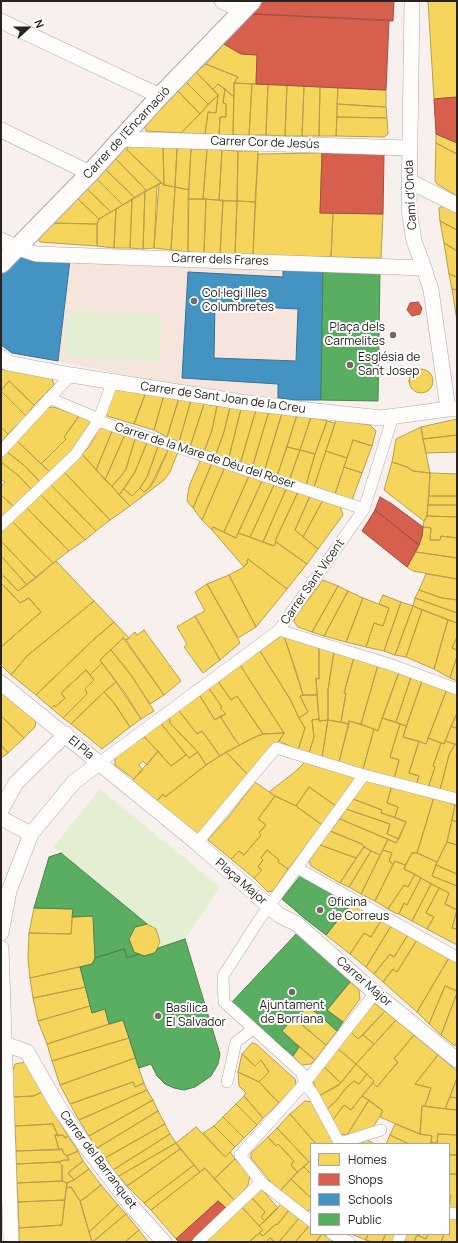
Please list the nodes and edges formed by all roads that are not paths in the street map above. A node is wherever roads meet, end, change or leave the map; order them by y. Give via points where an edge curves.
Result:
1 (222, 1) edge
2 (412, 1) edge
3 (247, 6) edge
4 (1, 21) edge
5 (160, 96) junction
6 (1, 130) edge
7 (121, 139) junction
8 (409, 148) junction
9 (90, 173) junction
10 (409, 181) junction
11 (457, 205) edge
12 (1, 240) edge
13 (18, 248) junction
14 (1, 264) edge
15 (424, 268) junction
16 (1, 357) edge
17 (71, 375) junction
18 (111, 381) junction
19 (49, 398) junction
20 (453, 409) edge
21 (393, 416) junction
22 (98, 421) junction
23 (1, 451) edge
24 (364, 509) junction
25 (1, 525) edge
26 (279, 630) junction
27 (1, 683) edge
28 (457, 689) edge
29 (66, 734) junction
30 (99, 763) junction
31 (364, 775) junction
32 (457, 799) edge
33 (1, 810) edge
34 (1, 818) edge
35 (31, 834) junction
36 (197, 843) junction
37 (297, 868) junction
38 (270, 906) junction
39 (1, 933) edge
40 (1, 948) edge
41 (457, 956) edge
42 (375, 993) junction
43 (253, 1029) junction
44 (3, 1044) edge
45 (457, 1060) edge
46 (227, 1082) dead end
47 (304, 1084) junction
48 (381, 1130) dead end
49 (339, 1143) edge
50 (343, 1143) edge
51 (261, 1182) junction
52 (310, 1220) edge
53 (334, 1235) edge
54 (10, 1242) edge
55 (164, 1242) edge
56 (198, 1242) edge
57 (349, 1242) edge

1 - 3 street
2 - 8 street, Camí d'Onda
3 - 5 street, Carrer de l'Encarnació
4 - 5 street
5 - 7 street, Carrer de l'Encarnació
6 - 9 street
7 - 8 street, Carrer Cor de Jesús
7 - 9 street, Carrer de l'Encarnació
8 - 10 street, Camí d'Onda
9 - 13 street, Carrer de l'Encarnació
10 - 11 street
10 - 15 street, Camí d'Onda via 409,209 414,241
12 - 13 street, Carrer dels Frares
13 - 14 street, Carrer de l'Encarnació
13 - 15 street, Carrer dels Frares via 36,254
15 - 20 street, Camí d'Onda via 431,290
16 - 17 street, Carrer de Sant Joan de la Creu via 8,362
17 - 18 street, Carrer de Sant Joan de la Creu
17 - 19 street
18 - 21 street, Carrer de Sant Joan de la Creu via 267,406 381,418
18 - 22 street
19 - 22 street, Carrer de la Mare de Déu del Roser
19 - 23 street
20 - 21 street, Carrer de Sant Joan de la Creu
21 - 24 street, Carrer Sant Vicent
22 - 24 street, Carrer de la Mare de Déu del Roser
22 - 25 street via 74,455
24 - 26 street, Carrer Sant Vicent
26 - 28 street via 392,665
26 - 30 street, Carrer Sant Vicent
27 - 29 street
29 - 30 street, El Pla
29 - 33 street, El Pla via 16,783
30 - 35 street, El Pla via 74,782
30 - 36 street, Plaça Major
31 - 32 street
31 - 36 street via 276,748
31 - 37 street
34 - 35 street
35 - 39 street, El Pla via 10,891
36 - 38 street, Plaça Major
37 - 38 street
37 - 41 street
38 - 42 street, Carrer Major via 279,915 297,924
38 - 43 street, Plaça Major via 223,976 224,1002
40 - 44 street
42 - 45 street, Carrer Major
42 - 47 street
43 - 46 street via 236,1042
43 - 47 street, Plaça Major via 302,1073
44 - 54 street
44 - 55 street, Carrer del Barranquet via 28,1052 58,1106 84,1144 133,1208
47 - 49 street, Plaça Major via 312,1092
47 - 51 street via 240,1155
48 - 50 street
51 - 52 street
51 - 56 street
53 - 57 street

